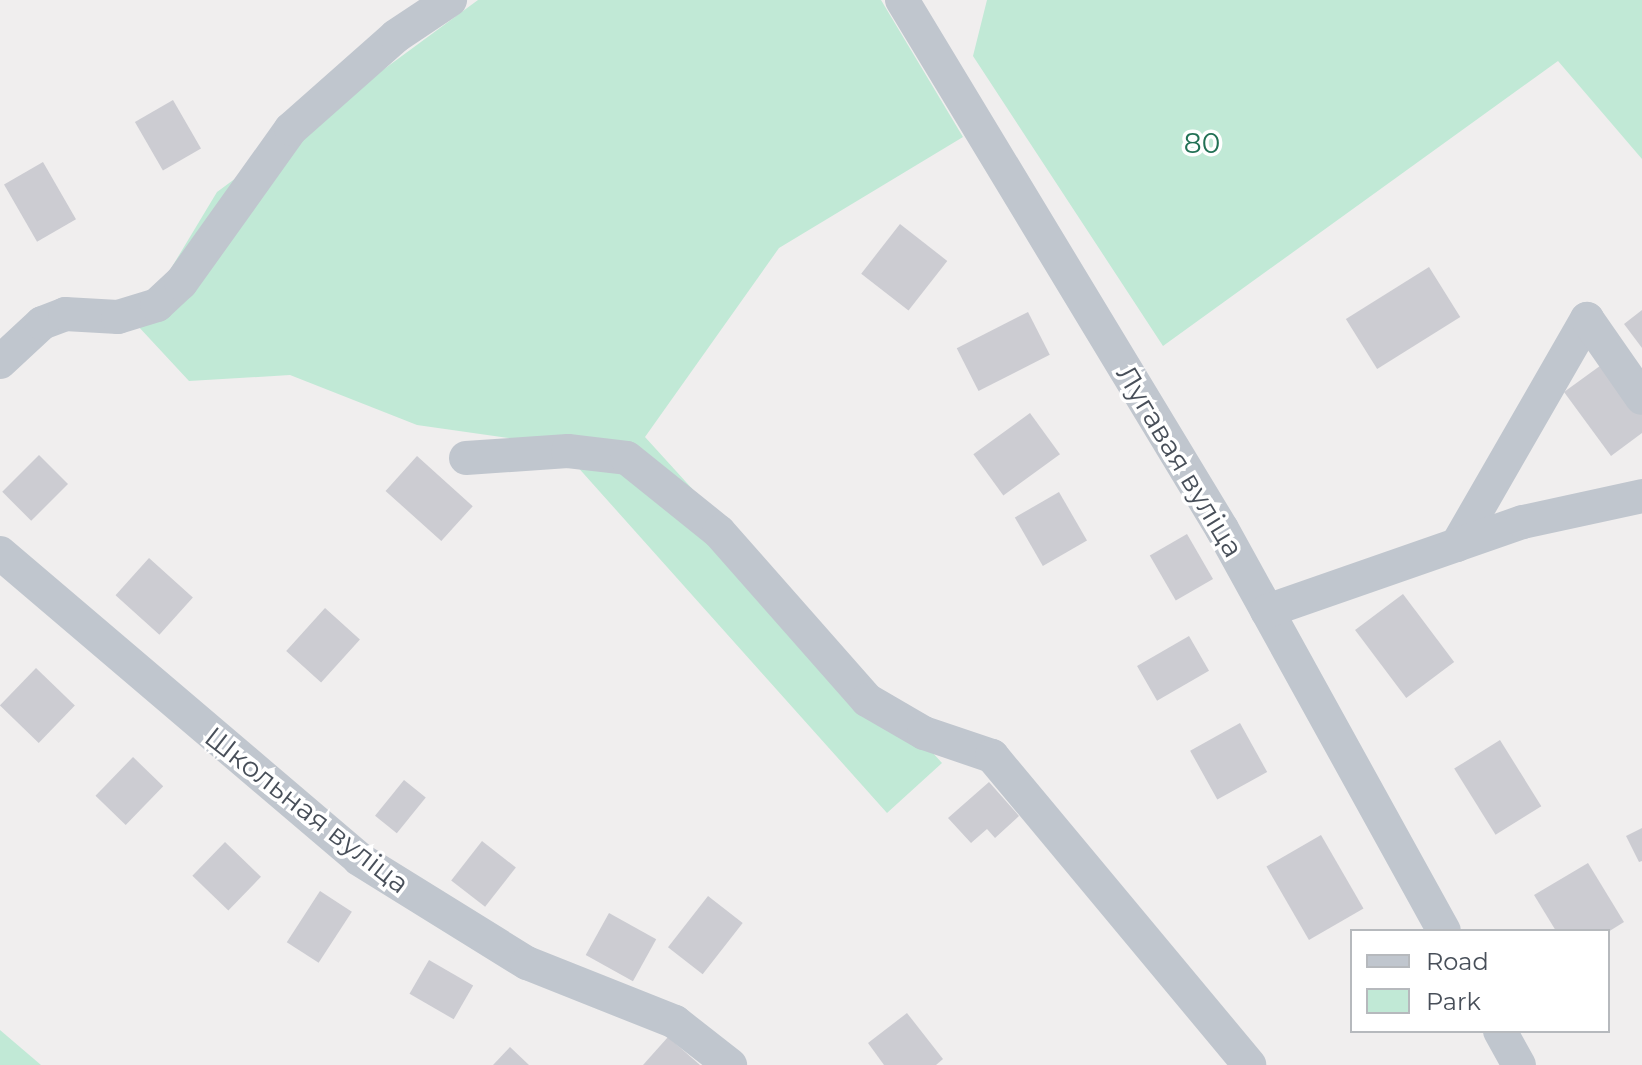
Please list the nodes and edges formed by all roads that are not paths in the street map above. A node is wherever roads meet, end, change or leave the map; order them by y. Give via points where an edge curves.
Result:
1 (450, 0) edge
2 (902, 0) edge
3 (0, 362) edge
4 (1642, 398) edge
5 (466, 458) dead end
6 (1642, 496) edge
7 (1457, 545) junction
8 (0, 553) edge
9 (1267, 611) junction
10 (1443, 929) edge
11 (1501, 1033) edge
12 (730, 1065) edge
13 (1249, 1065) edge
14 (1519, 1065) edge

1 - 3 street via 396,36 291,129 181,283 157,305 118,317 65,314 42,323
2 - 9 street, Лугавая вуліца
4 - 7 street via 1587,319
5 - 13 street via 568,451 627,458 719,532 867,700 924,733 992,756
6 - 7 street via 1523,522
7 - 9 street
8 - 12 street, Школьная вуліца via 359,859 527,963 675,1022
9 - 10 street, Лугавая вуліца
11 - 14 street

